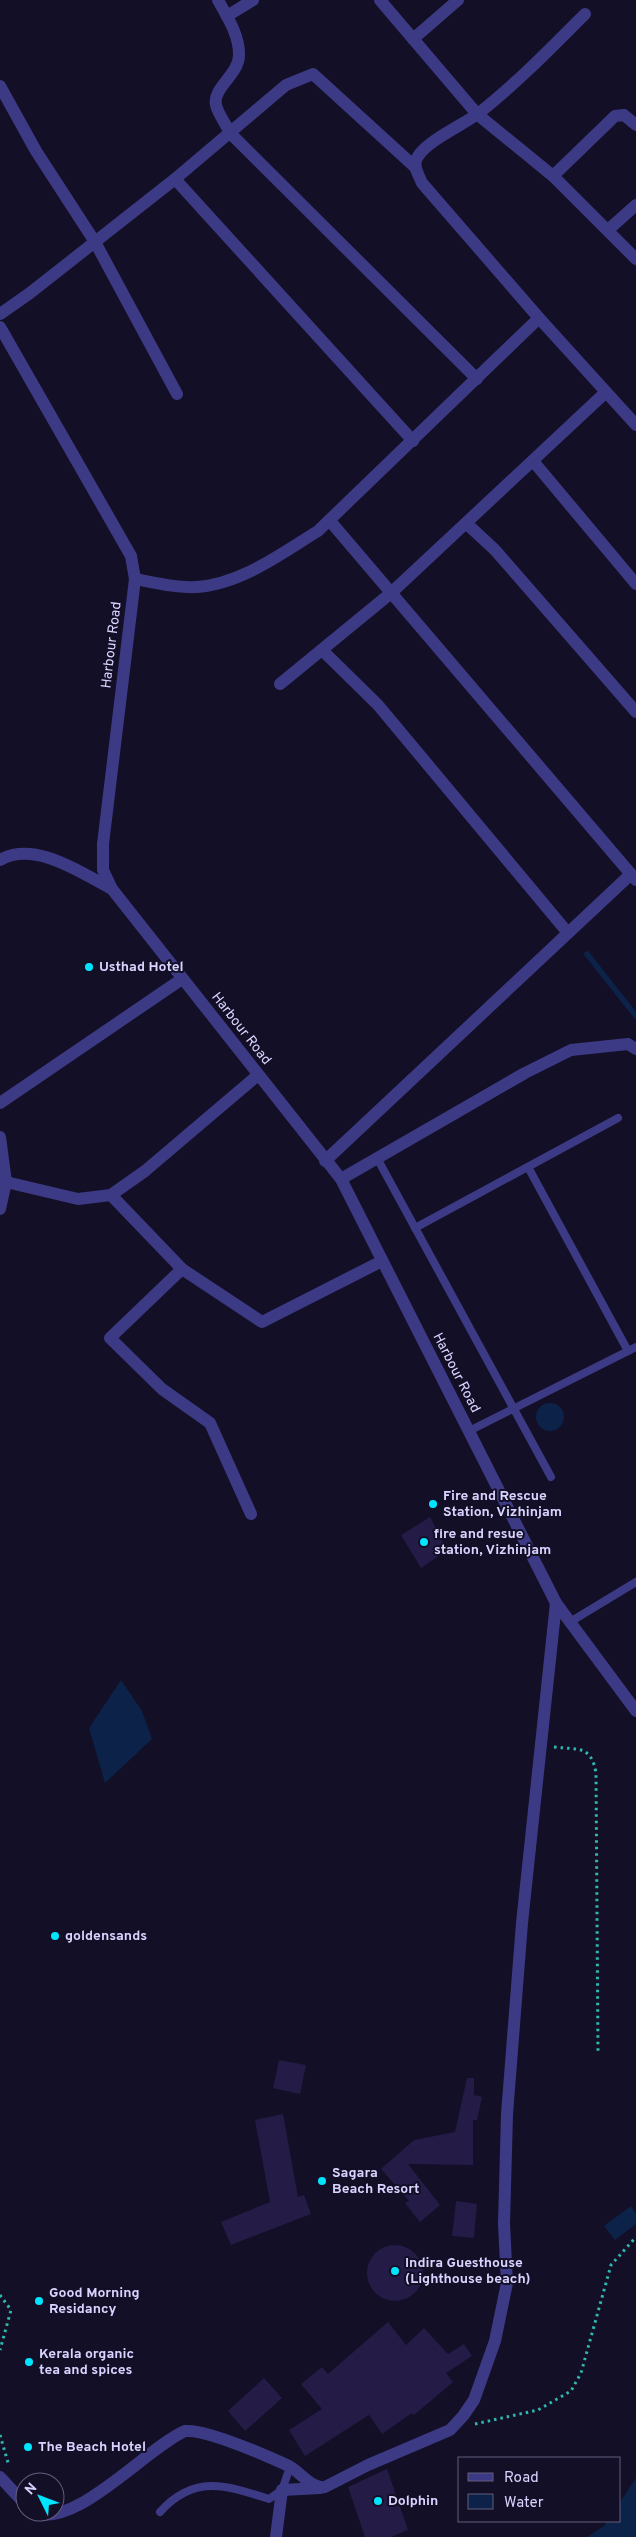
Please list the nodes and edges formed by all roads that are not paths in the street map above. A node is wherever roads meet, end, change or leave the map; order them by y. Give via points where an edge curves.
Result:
1 (218, 0) edge
2 (253, 0) edge
3 (380, 0) edge
4 (458, 0) edge
5 (585, 14) dead end
6 (227, 16) junction
7 (413, 39) junction
8 (0, 86) edge
9 (477, 114) junction
10 (636, 125) edge
11 (230, 133) junction
12 (415, 167) junction
13 (553, 176) junction
14 (175, 179) junction
15 (636, 205) edge
16 (608, 230) junction
17 (95, 242) junction
18 (636, 259) edge
19 (0, 314) edge
20 (539, 318) junction
21 (0, 328) edge
22 (477, 379) junction
23 (606, 392) junction
24 (177, 394) dead end
25 (636, 425) edge
26 (413, 440) junction
27 (533, 460) junction
28 (330, 521) junction
29 (466, 523) junction
30 (135, 579) junction
31 (636, 584) edge
32 (391, 593) junction
33 (322, 650) junction
34 (280, 684) dead end
35 (636, 712) edge
36 (2, 855) edge
37 (633, 877) edge
38 (112, 889) junction
39 (568, 933) junction
40 (182, 979) junction
41 (636, 1049) edge
42 (258, 1075) junction
43 (0, 1103) edge
44 (618, 1118) dead end
45 (0, 1137) edge
46 (377, 1158) junction
47 (325, 1161) junction
48 (528, 1166) junction
49 (341, 1179) junction
50 (6, 1182) junction
51 (111, 1195) junction
52 (0, 1208) edge
53 (415, 1228) junction
54 (382, 1261) junction
55 (182, 1269) junction
56 (636, 1347) edge
57 (628, 1351) junction
58 (513, 1408) junction
59 (469, 1431) junction
60 (551, 1477) dead end
61 (251, 1514) dead end
62 (636, 1582) edge
63 (556, 1603) junction
64 (570, 1622) junction
65 (636, 1711) edge
66 (290, 2467) junction
67 (0, 2477) edge
68 (320, 2488) junction
69 (282, 2490) junction
70 (15, 2493) edge
71 (65, 2512) edge
72 (160, 2512) dead end
73 (276, 2537) edge

1 - 6 street
2 - 6 street
3 - 7 street
4 - 7 street
5 - 9 street via 520,78
6 - 11 street via 237,36 240,55 235,72 218,92 215,104
7 - 9 street
8 - 17 street via 36,151
9 - 12 street via 438,139 417,158
9 - 13 street
10 - 13 street via 624,115 614,116
11 - 12 street via 286,84 313,74
11 - 14 street
11 - 22 street
12 - 20 street via 422,183
13 - 16 street
14 - 17 street
14 - 26 street
15 - 16 street
16 - 18 street
17 - 19 street
17 - 24 street
20 - 22 street
20 - 23 street
21 - 30 street, Harbour Road via 131,556
22 - 26 street
23 - 25 street
23 - 27 street
26 - 28 street
27 - 29 street
27 - 31 street
28 - 30 street via 279,555 230,580 198,587 175,587
28 - 32 street
29 - 32 street
29 - 35 street via 495,550
30 - 38 street, Harbour Road via 103,844 103,870
32 - 33 street
32 - 37 street
33 - 34 street
33 - 39 street via 378,705
36 - 38 street via 29,854 51,858
37 - 39 street
38 - 40 street, Harbour Road
39 - 47 street
40 - 42 street, Harbour Road
40 - 43 street
41 - 46 street via 628,1044 571,1050
42 - 47 street, Harbour Road
42 - 51 street via 145,1171
44 - 48 lane
45 - 50 street
46 - 49 street
46 - 53 lane
47 - 49 street, Harbour Road
48 - 53 lane
48 - 57 lane
49 - 54 street, Harbour Road
50 - 51 street via 78,1199
50 - 52 street
51 - 55 street
53 - 58 lane
54 - 55 street via 262,1322
54 - 59 street, Harbour Road
55 - 61 street via 110,1338 162,1389 210,1423
56 - 57 lane
57 - 58 lane
58 - 59 lane
58 - 60 lane
59 - 63 street, Harbour Road
62 - 64 lane
63 - 64 street, Harbour Road
63 - 68 street via 522,1922 507,2114 504,2224 507,2283 495,2341 474,2400 450,2430
64 - 65 street, Harbour Road
66 - 68 street
66 - 69 lane
66 - 71 street via 216,2437 185,2431 73,2510
67 - 70 street
68 - 69 street
69 - 72 lane via 269,2499 211,2485 189,2488
69 - 73 street

